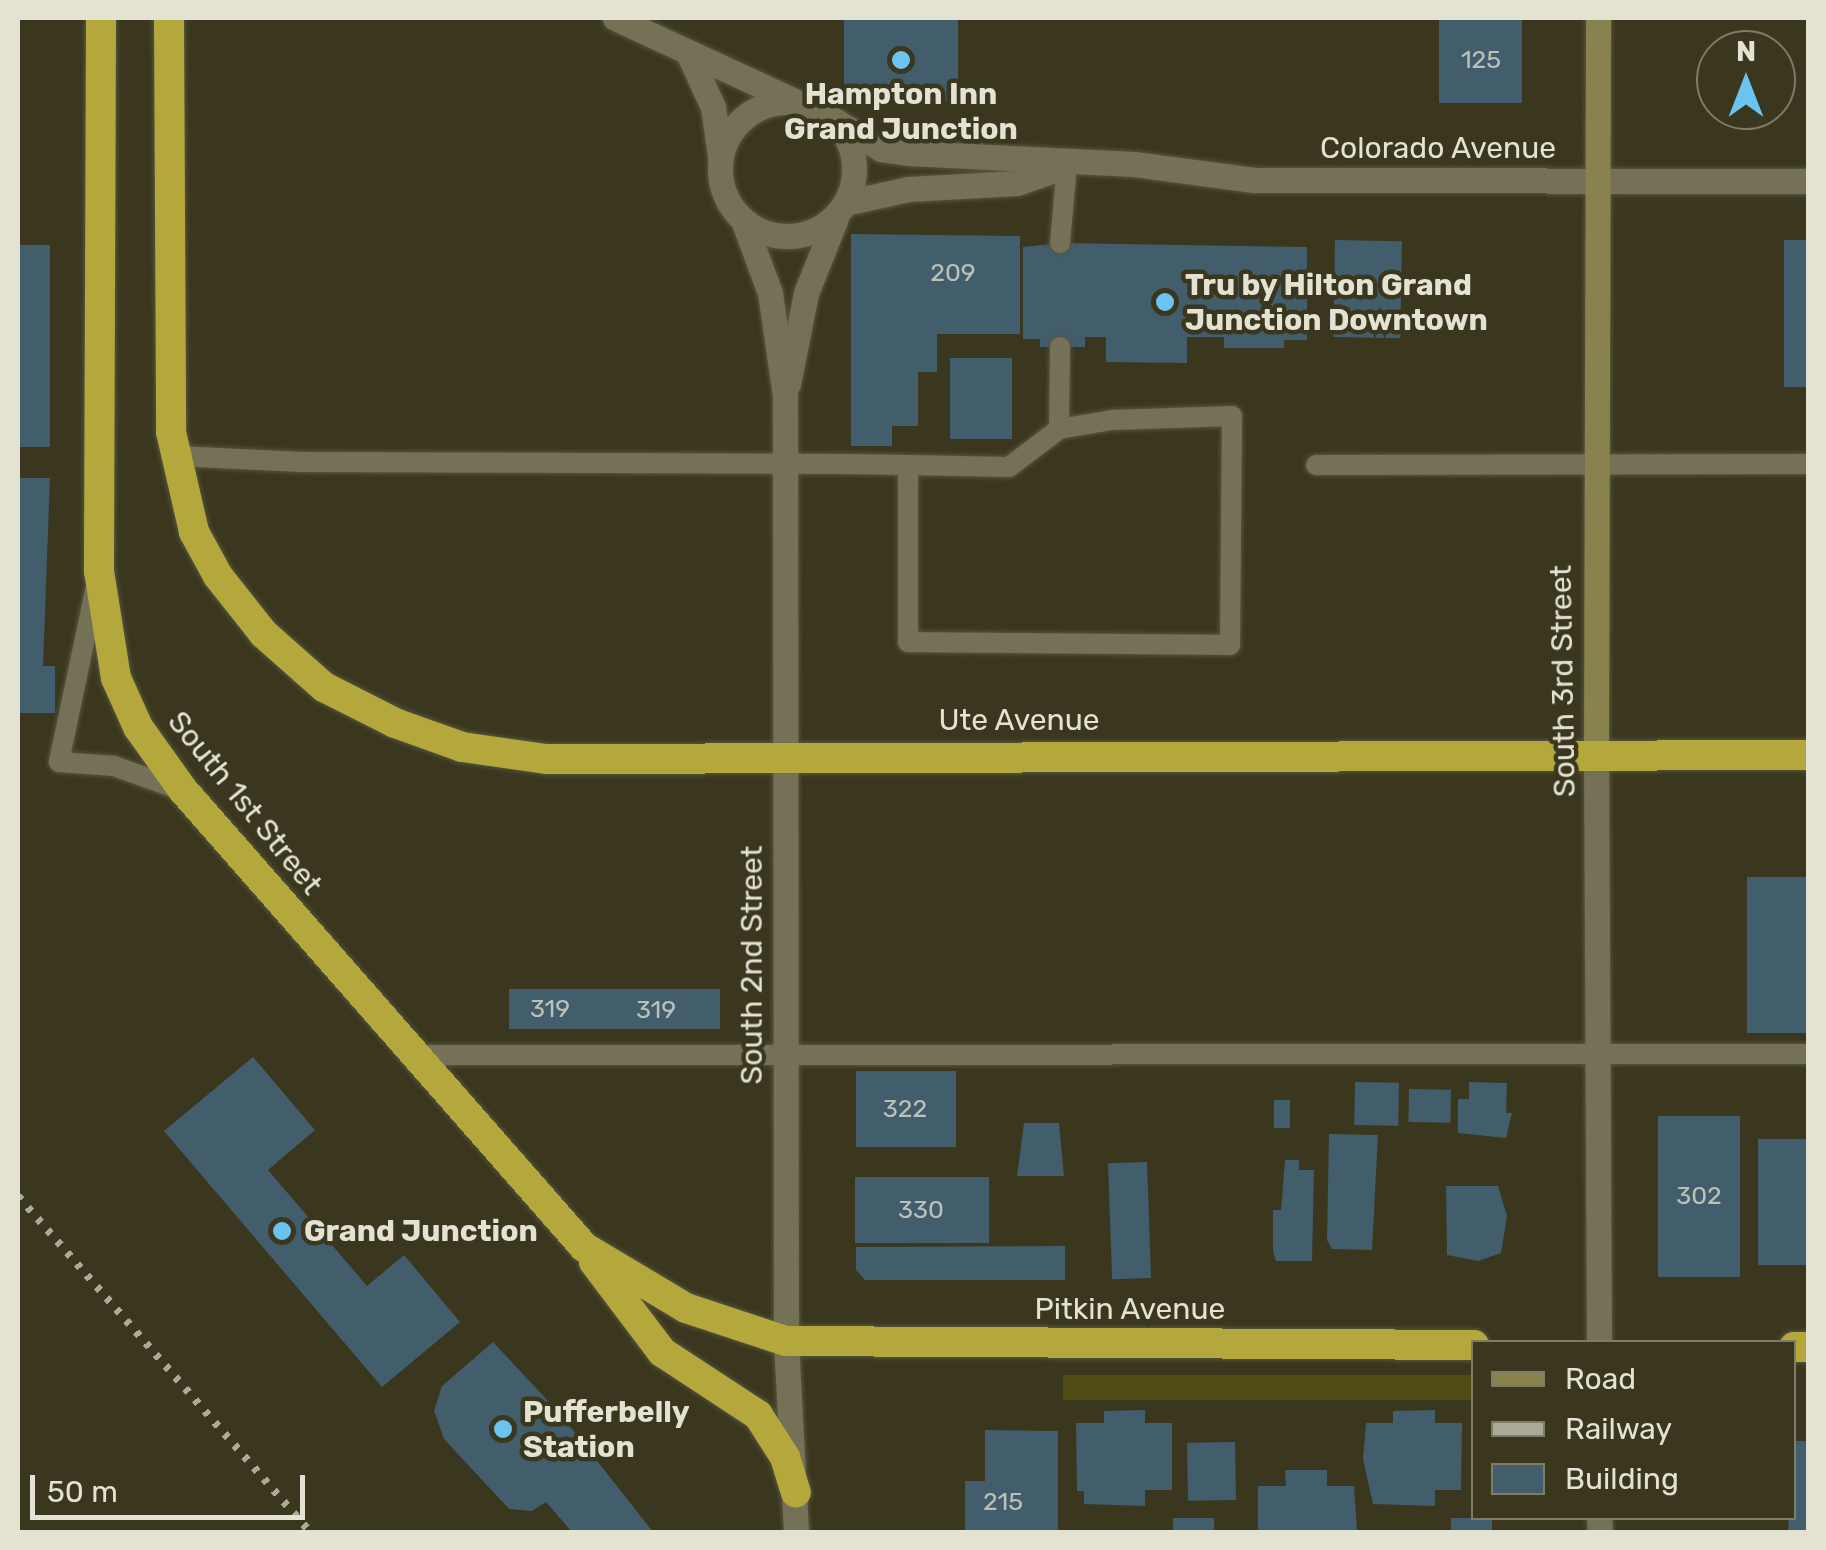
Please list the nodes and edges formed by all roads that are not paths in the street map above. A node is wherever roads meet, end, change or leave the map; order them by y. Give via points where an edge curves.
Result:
1 (101, 18) edge
2 (168, 18) edge
3 (614, 18) edge
4 (1598, 18) edge
5 (690, 57) junction
6 (803, 104) junction
7 (834, 120) junction
8 (720, 159) junction
9 (1068, 165) junction
10 (1595, 181) junction
11 (1808, 181) edge
12 (842, 208) junction
13 (743, 220) junction
14 (1060, 243) dead end
15 (1060, 347) dead end
16 (785, 396) junction
17 (1059, 430) junction
18 (176, 456) junction
19 (786, 464) junction
20 (1593, 464) junction
21 (1808, 464) edge
22 (908, 465) junction
23 (1316, 465) dead end
24 (99, 572) junction
25 (1596, 754) junction
26 (1808, 755) edge
27 (782, 757) junction
28 (183, 790) junction
29 (785, 1051) junction
30 (1600, 1054) junction
31 (1808, 1054) edge
32 (411, 1055) junction
33 (584, 1247) junction
34 (1598, 1340) edge
35 (786, 1341) junction
36 (1471, 1345) edge
37 (796, 1492) junction
38 (796, 1532) edge

1 - 24 highway, South 1st Street
2 - 18 highway via 167,338
3 - 5 street via 656,32
4 - 10 street, South 3rd Street
5 - 6 street
5 - 8 street via 713,107
6 - 7 street
6 - 8 street via 774,104 747,116
7 - 9 street, Colorado Avenue via 881,149
7 - 12 street via 854,159
8 - 13 street via 723,189
9 - 10 street, Colorado Avenue via 1134,164 1254,180
9 - 12 street, Colorado Avenue via 1016,183 908,189
9 - 14 lane
10 - 11 street, Colorado Avenue
10 - 20 street, South 3rd Street
12 - 13 street via 815,230 788,236
12 - 16 street, South 2nd Street via 806,293
13 - 16 street, South 2nd Street via 770,293
15 - 17 lane
16 - 19 street, South 2nd Street
17 - 22 lane via 1009,467
17 - 22 lane via 1112,420 1232,416 1230,645 908,642
18 - 19 lane
18 - 27 highway, Ute Avenue via 194,532 218,576 264,634 324,686 462,747 546,758
19 - 22 lane
19 - 27 street, South 2nd Street
20 - 21 lane
20 - 23 lane
20 - 25 street, South 3rd Street
24 - 28 highway, South 1st Street via 116,678 138,728
24 - 28 lane via 59,762 114,766
25 - 26 highway, Ute Avenue
25 - 27 highway, Ute Avenue
25 - 30 street, South 3rd Street
27 - 29 street, South 2nd Street
28 - 32 highway, South 1st Street
29 - 30 lane
29 - 32 lane
29 - 35 street, South 2nd Street
30 - 31 lane
30 - 34 street, South 3rd Street
32 - 33 highway, South 1st Street
33 - 35 highway, South 1st Street via 686,1308
33 - 37 highway via 662,1352 758,1415 785,1458
35 - 36 highway, Pitkin Avenue
35 - 37 street, South 2nd Street
37 - 38 street, South 2nd Street

